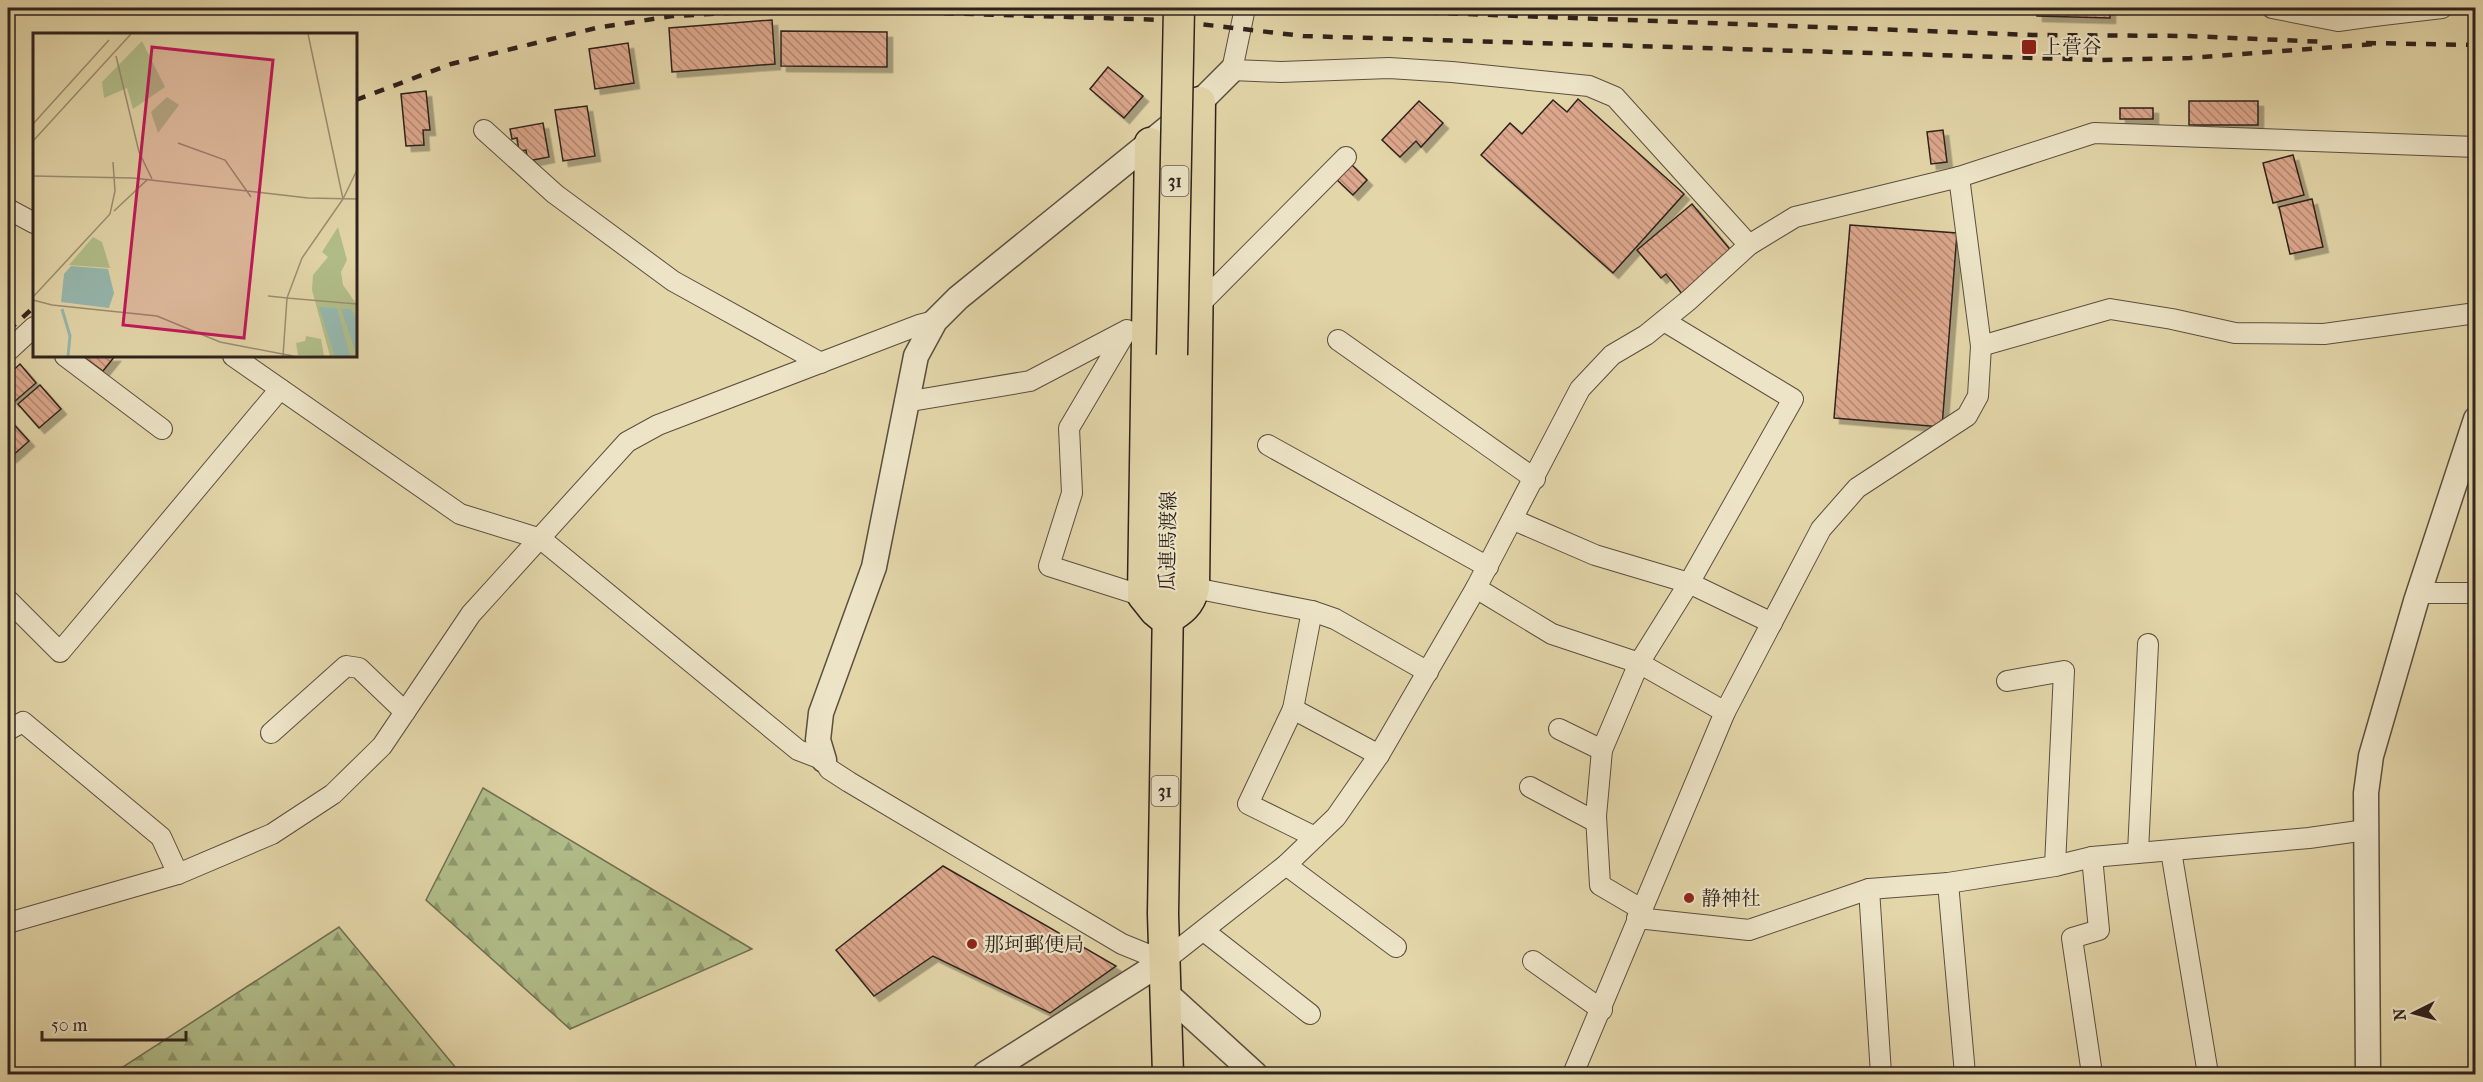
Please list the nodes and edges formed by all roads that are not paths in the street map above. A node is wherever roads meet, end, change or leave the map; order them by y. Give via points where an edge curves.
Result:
1 (1179, 8) edge
2 (1245, 8) edge
3 (2272, 8) edge
4 (2442, 8) edge
5 (2373, 12) edge
6 (1232, 70) junction
7 (1200, 102) junction
8 (484, 130) dead end
9 (1150, 143) junction
10 (2475, 147) edge
11 (1346, 157) dead end
12 (1959, 177) junction
13 (8, 209) edge
14 (33, 222) edge
15 (1749, 245) junction
16 (1199, 305) junction
17 (2475, 313) edge
18 (935, 321) junction
19 (1137, 321) junction
20 (1664, 321) junction
21 (33, 330) edge
22 (1338, 340) dead end
23 (1981, 346) junction
24 (8, 351) edge
25 (65, 357) edge
26 (234, 357) edge
27 (821, 363) junction
28 (280, 389) junction
29 (905, 402) junction
30 (2475, 419) edge
31 (162, 429) dead end
32 (1268, 445) dead end
33 (1535, 479) junction
34 (1514, 520) junction
35 (541, 539) junction
36 (1488, 567) junction
37 (1689, 583) junction
38 (1194, 588) junction
39 (1476, 588) junction
40 (2419, 593) junction
41 (2475, 593) edge
42 (1143, 596) junction
43 (8, 600) edge
44 (1312, 611) junction
45 (1167, 620) junction
46 (1772, 623) junction
47 (2148, 644) dead end
48 (1639, 663) junction
49 (1428, 672) junction
50 (2007, 681) dead end
51 (1293, 709) junction
52 (405, 712) junction
53 (1725, 712) junction
54 (1559, 729) dead end
55 (8, 730) edge
56 (271, 733) dead end
57 (1602, 750) junction
58 (1379, 755) junction
59 (824, 760) junction
60 (1530, 787) dead end
61 (1596, 822) junction
62 (2366, 830) junction
63 (1315, 837) junction
64 (2171, 851) junction
65 (2138, 852) junction
66 (2092, 857) junction
67 (1286, 865) junction
68 (2055, 866) junction
69 (177, 874) junction
70 (1947, 883) junction
71 (1869, 889) junction
72 (1639, 914) junction
73 (8, 923) edge
74 (1204, 931) junction
75 (1396, 947) dead end
76 (1164, 961) junction
77 (1533, 961) dead end
78 (1165, 992) junction
79 (1602, 1010) junction
80 (1310, 1014) dead end
81 (986, 1074) edge
82 (1168, 1074) edge
83 (1255, 1074) edge
84 (1573, 1074) edge
85 (1881, 1074) edge
86 (1965, 1074) edge
87 (2092, 1074) edge
88 (2208, 1074) edge
89 (2368, 1074) edge

1 - 45 main road, 瓜連馬渡線 / 31, bridge
2 - 6 street
3 - 5 street via 2338,21
4 - 5 street
6 - 7 street
6 - 15 street via 1389,68 1589,86 1615,98
7 - 9 street
7 - 16 main road
8 - 27 street via 555,194 674,281
9 - 18 street via 991,269
9 - 19 main road
10 - 12 street via 2094,134
11 - 16 street
12 - 15 street via 1795,217
12 - 23 street
13 - 14 street
15 - 20 street
16 - 38 main road
17 - 23 street via 2324,334 2235,333 2110,309
18 - 27 street
18 - 29 street via 916,356
19 - 29 street via 1030,381
19 - 42 main road
19 - 42 street via 1069,428 1072,493 1049,566
20 - 33 street via 1612,355 1580,389
20 - 37 street via 1793,399
21 - 24 street
22 - 33 street
23 - 46 street via 1978,396 1967,416 1857,488 1821,529
25 - 31 street
26 - 28 street
27 - 35 street via 658,425 627,442
28 - 35 street via 460,514
28 - 43 street via 60,652
29 - 59 street via 874,567 821,713 818,740
30 - 40 street
32 - 36 street
33 - 34 street
34 - 36 street
34 - 37 street via 1595,555
35 - 52 street via 471,614
35 - 59 street via 798,750
36 - 39 street
37 - 46 street
37 - 48 street
38 - 44 street
38 - 45 main road via 1186,606
39 - 48 street via 1552,634
39 - 49 street
40 - 41 street
40 - 62 street via 2371,756
42 - 45 main road
44 - 49 street via 1335,619
44 - 51 street
45 - 76 main road, 瓜連馬渡線 / 31
46 - 53 street
47 - 65 street
48 - 53 street
48 - 57 street
49 - 58 street
50 - 68 street via 2064,671
51 - 58 street
51 - 63 street via 1248,804
52 - 56 street via 359,668 346,666
52 - 69 street via 382,746 333,794 272,834
53 - 72 street
54 - 57 street
55 - 69 street via 23,722 161,837
57 - 61 street
58 - 63 street via 1336,817
59 - 76 street via 829,769 849,782 1122,944
60 - 61 street
61 - 72 street via 1600,885
62 - 64 street
62 - 89 street
63 - 67 street
64 - 65 street
64 - 88 street
65 - 66 street
66 - 68 street
66 - 87 street via 2099,930 2072,938
67 - 74 street
67 - 75 street
68 - 70 street
69 - 73 street
70 - 71 street
70 - 86 street
71 - 72 street via 1749,930
71 - 85 street
72 - 79 street
74 - 76 street
74 - 80 street
76 - 78 main road, 瓜連馬渡線 / 31
76 - 81 street
77 - 79 street
78 - 82 main road, 瓜連馬渡線 / 31
78 - 83 street
79 - 84 street

